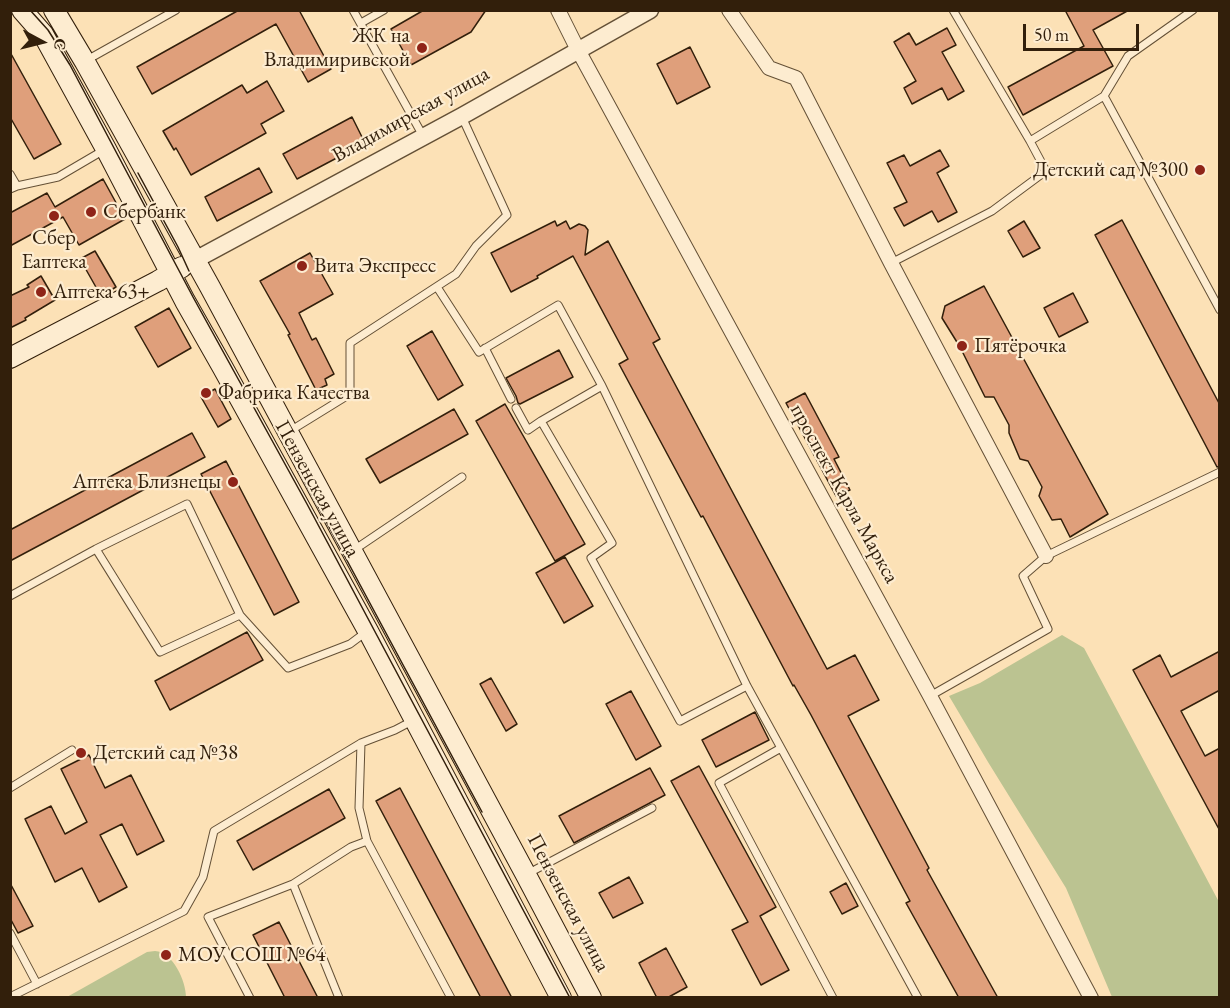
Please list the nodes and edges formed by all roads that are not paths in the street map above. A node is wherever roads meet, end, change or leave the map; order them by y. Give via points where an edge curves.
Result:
1 (22, 10) edge
2 (54, 10) edge
3 (176, 10) edge
4 (353, 10) edge
5 (384, 10) edge
6 (558, 10) edge
7 (650, 10) edge
8 (729, 10) edge
9 (953, 10) edge
10 (1194, 10) edge
11 (361, 24) junction
12 (578, 50) junction
13 (85, 62) junction
14 (1104, 96) junction
15 (462, 116) junction
16 (423, 136) junction
17 (1030, 141) junction
18 (106, 149) junction
19 (10, 174) edge
20 (14, 187) edge
21 (195, 260) junction
22 (891, 263) junction
23 (171, 273) junction
24 (437, 287) junction
25 (1220, 310) edge
26 (485, 348) junction
27 (10, 358) edge
28 (602, 386) junction
29 (511, 399) dead end
30 (516, 408) dead end
31 (541, 422) junction
32 (287, 432) junction
33 (1220, 472) edge
34 (462, 477) dead end
35 (96, 549) junction
36 (352, 551) junction
37 (1046, 556) junction
38 (10, 596) edge
39 (240, 615) junction
40 (368, 631) junction
41 (747, 686) junction
42 (930, 696) junction
43 (414, 720) junction
44 (361, 743) junction
45 (781, 748) junction
46 (72, 750) dead end
47 (10, 788) edge
48 (652, 808) dead end
49 (367, 841) junction
50 (526, 875) junction
51 (293, 884) junction
52 (10, 933) edge
53 (37, 984) junction
54 (10, 997) edge
55 (250, 998) edge
56 (339, 998) edge
57 (451, 998) edge
58 (561, 998) edge
59 (591, 998) edge
60 (833, 998) edge
61 (918, 998) edge
62 (1091, 998) edge

1 - 18 main road, Пензенская улица via 43,34
2 - 13 main road, Пензенская улица
3 - 13 lane
4 - 11 lane
5 - 11 lane
6 - 12 street, проспект Карла Маркса
7 - 12 street, Владимирская улица
8 - 22 street via 769,68 796,78
9 - 17 lane
10 - 14 lane via 1128,56
11 - 16 lane
12 - 15 street, Владимирская улица
12 - 42 street, проспект Карла Маркса
13 - 21 main road, Пензенская улица
14 - 17 lane
14 - 25 lane
15 - 16 street, Владимирская улица
15 - 24 lane via 507,215 476,246 456,274
16 - 21 street, Владимирская улица
17 - 22 lane via 1046,171 992,211
18 - 20 lane via 58,177
18 - 23 main road, Пензенская улица
19 - 20 lane
21 - 23 main road
21 - 32 main road, Пензенская улица
22 - 37 street
23 - 27 main road
23 - 40 main road, Пензенская улица
24 - 26 lane via 478,352
24 - 32 lane via 350,343 350,394
26 - 28 lane via 558,305
26 - 29 lane
28 - 31 lane
28 - 41 lane
30 - 31 lane via 528,430
31 - 41 lane via 612,543 591,558 680,721
32 - 36 main road, Пензенская улица
33 - 37 lane
34 - 36 lane
35 - 38 lane
35 - 39 lane via 160,652
35 - 39 lane via 187,504
36 - 50 main road, Пензенская улица
37 - 42 lane via 1023,576 1048,629
39 - 40 lane via 288,668 350,644
40 - 43 main road, Пензенская улица
41 - 45 lane
42 - 62 street, проспект Карла Маркса
43 - 44 lane
43 - 58 main road, Пензенская улица
44 - 49 lane via 358,808
44 - 53 lane via 214,831 203,878 184,911
45 - 60 lane via 718,783
45 - 61 lane
46 - 47 lane
48 - 50 lane
49 - 51 lane
49 - 57 lane
50 - 59 main road, Пензенская улица
51 - 55 lane via 208,917
51 - 56 lane
52 - 53 lane
53 - 54 lane

